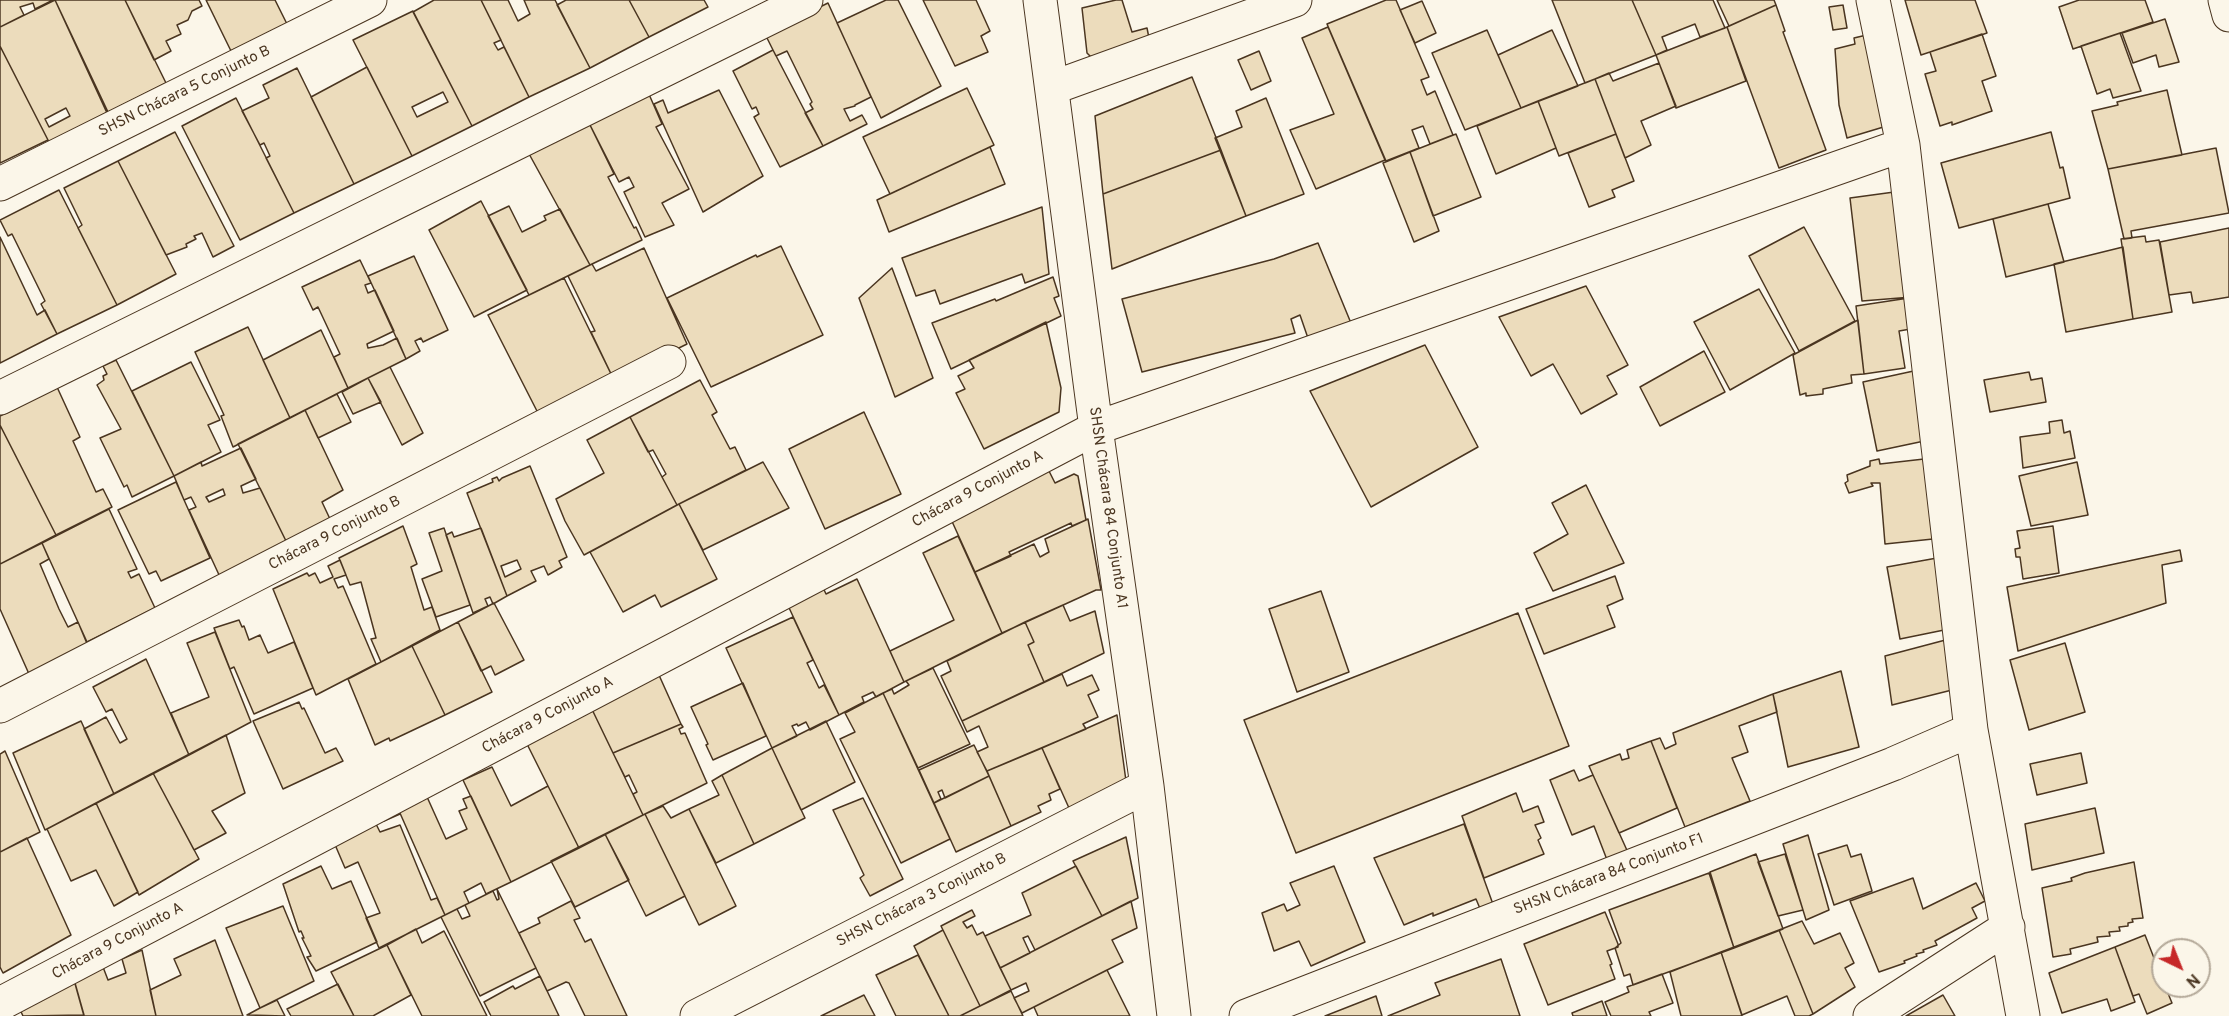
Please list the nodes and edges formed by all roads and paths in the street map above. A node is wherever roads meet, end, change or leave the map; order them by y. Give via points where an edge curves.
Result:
1 (370, 0) edge
2 (806, 0) edge
3 (1040, 0) edge
4 (1295, 0) edge
5 (1873, 0) edge
6 (2225, 0) edge
7 (2229, 15) edge
8 (1052, 88) junction
9 (1903, 145) junction
10 (0, 184) edge
11 (669, 362) dead end
12 (0, 398) edge
13 (1096, 428) junction
14 (0, 706) edge
15 (1971, 730) junction
16 (1147, 786) junction
17 (2008, 927) junction
18 (0, 1004) edge
19 (697, 1016) edge
20 (1174, 1016) edge
21 (1246, 1016) edge
22 (1870, 1016) edge
23 (2023, 1016) edge

1 - 10 street, SHSN Chácara 5 Conjunto B
2 - 12 street
3 - 8 street, SHSN Chácara 84 Conjunto A1
4 - 8 street
5 - 9 street
6 - 7 street
8 - 13 street, SHSN Chácara 84 Conjunto A1
9 - 13 street, Chácara 9 Conjunto A
9 - 15 street
11 - 14 street, Chácara 9 Conjunto B
13 - 16 street, SHSN Chácara 84 Conjunto A1
13 - 18 street, Chácara 9 Conjunto A
15 - 17 street
15 - 21 street, SHSN Chácara 84 Conjunto F1 via 1893,764
16 - 19 street, SHSN Chácara 3 Conjunto B
16 - 20 street, SHSN Chácara 84 Conjunto A1
17 - 22 street
17 - 23 street

